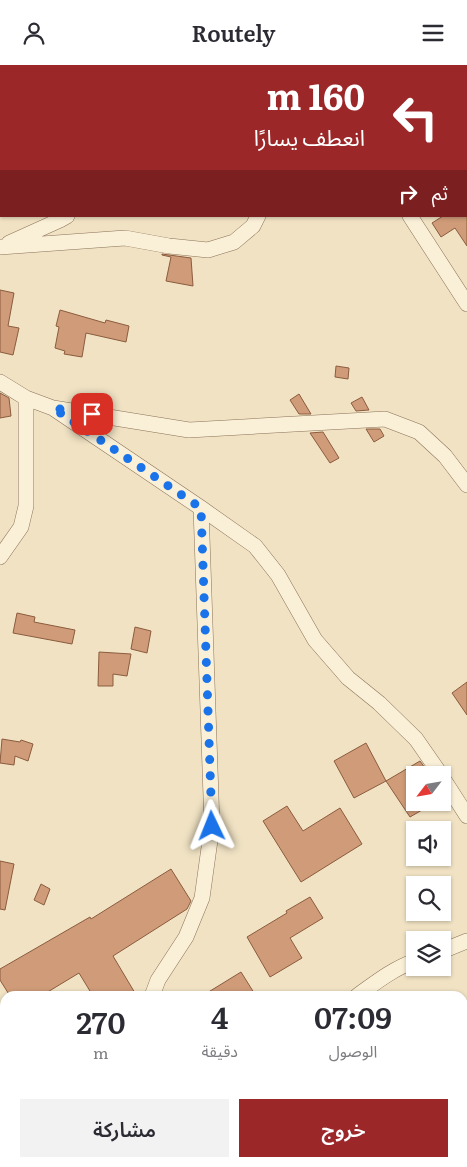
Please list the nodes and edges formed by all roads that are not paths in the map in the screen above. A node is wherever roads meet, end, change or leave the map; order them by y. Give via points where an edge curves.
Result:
1 (66, 217) edge
2 (258, 217) edge
3 (411, 217) edge
4 (0, 247) edge
5 (467, 304) edge
6 (0, 382) edge
7 (26, 398) junction
8 (53, 408) junction
9 (467, 485) edge
10 (201, 508) junction
11 (0, 557) edge
12 (435, 766) edge
13 (451, 790) edge
14 (467, 816) edge
15 (467, 941) edge
16 (451, 947) edge
17 (406, 964) edge
18 (154, 991) edge
19 (364, 991) edge

1 - 4 street
2 - 4 street via 253,226 234,242 208,250 125,239
3 - 5 street
6 - 7 street
7 - 8 street
7 - 11 street via 26,506 21,527
8 - 9 street via 189,430 385,419 419,432 445,456
8 - 10 street
10 - 12 street via 255,547 278,575 315,639 348,678 416,739
10 - 18 street via 212,826 202,898 186,937
13 - 14 street
15 - 16 street
17 - 19 street

